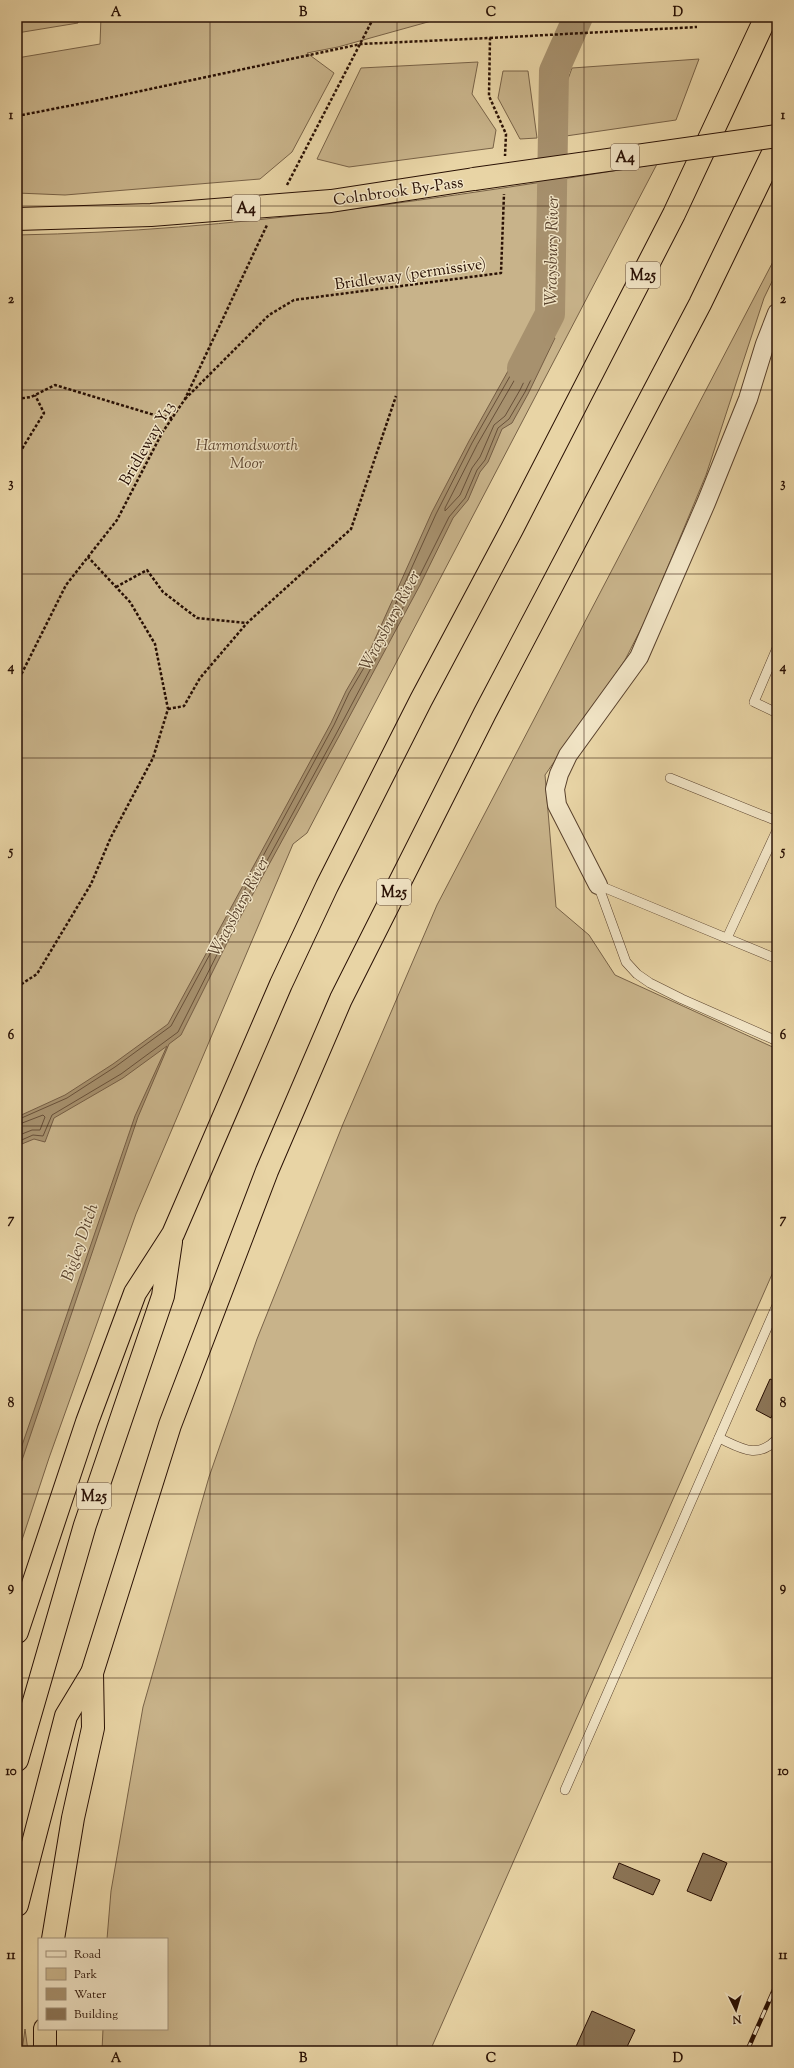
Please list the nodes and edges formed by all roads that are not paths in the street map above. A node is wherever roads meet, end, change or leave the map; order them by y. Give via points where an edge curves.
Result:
1 (766, 17) edge
2 (777, 136) edge
3 (777, 145) edge
4 (17, 219) edge
5 (777, 313) edge
6 (777, 648) edge
7 (777, 713) edge
8 (670, 778) dead end
9 (777, 821) edge
10 (777, 830) edge
11 (598, 885) junction
12 (727, 938) junction
13 (777, 959) edge
14 (777, 1041) edge
15 (173, 1234) junction
16 (777, 1305) edge
17 (719, 1438) junction
18 (777, 1439) edge
19 (17, 1632) edge
20 (92, 1673) junction
21 (17, 1760) edge
22 (565, 1790) dead end
23 (17, 1905) edge
24 (53, 1938) edge
25 (45, 2030) edge
26 (45, 2051) edge

1 - 15 highway, M25 via 663,235 327,886 280,984
2 - 4 highway, Colnbrook By-Pass / A4, bridge via 331,201 151,215
3 - 20 highway, M25 via 700,304 484,713 341,999 267,1171 170,1425
5 - 11 street via 748,399 639,657 568,755 559,774 555,789 558,804
6 - 7 lane via 754,702
8 - 9 lane
10 - 12 lane
11 - 12 lane
11 - 14 lane via 626,962 636,974 682,999
12 - 13 lane
15 - 19 highway via 135,1293 87,1422
15 - 21 highway, M25 via 163,1296 85,1525
16 - 17 lane
17 - 18 lane via 747,1450 757,1451
17 - 22 lane
20 - 23 highway, M25 via 74,1700 60,1731
20 - 24 highway via 92,1728 73,1818
25 - 26 highway

